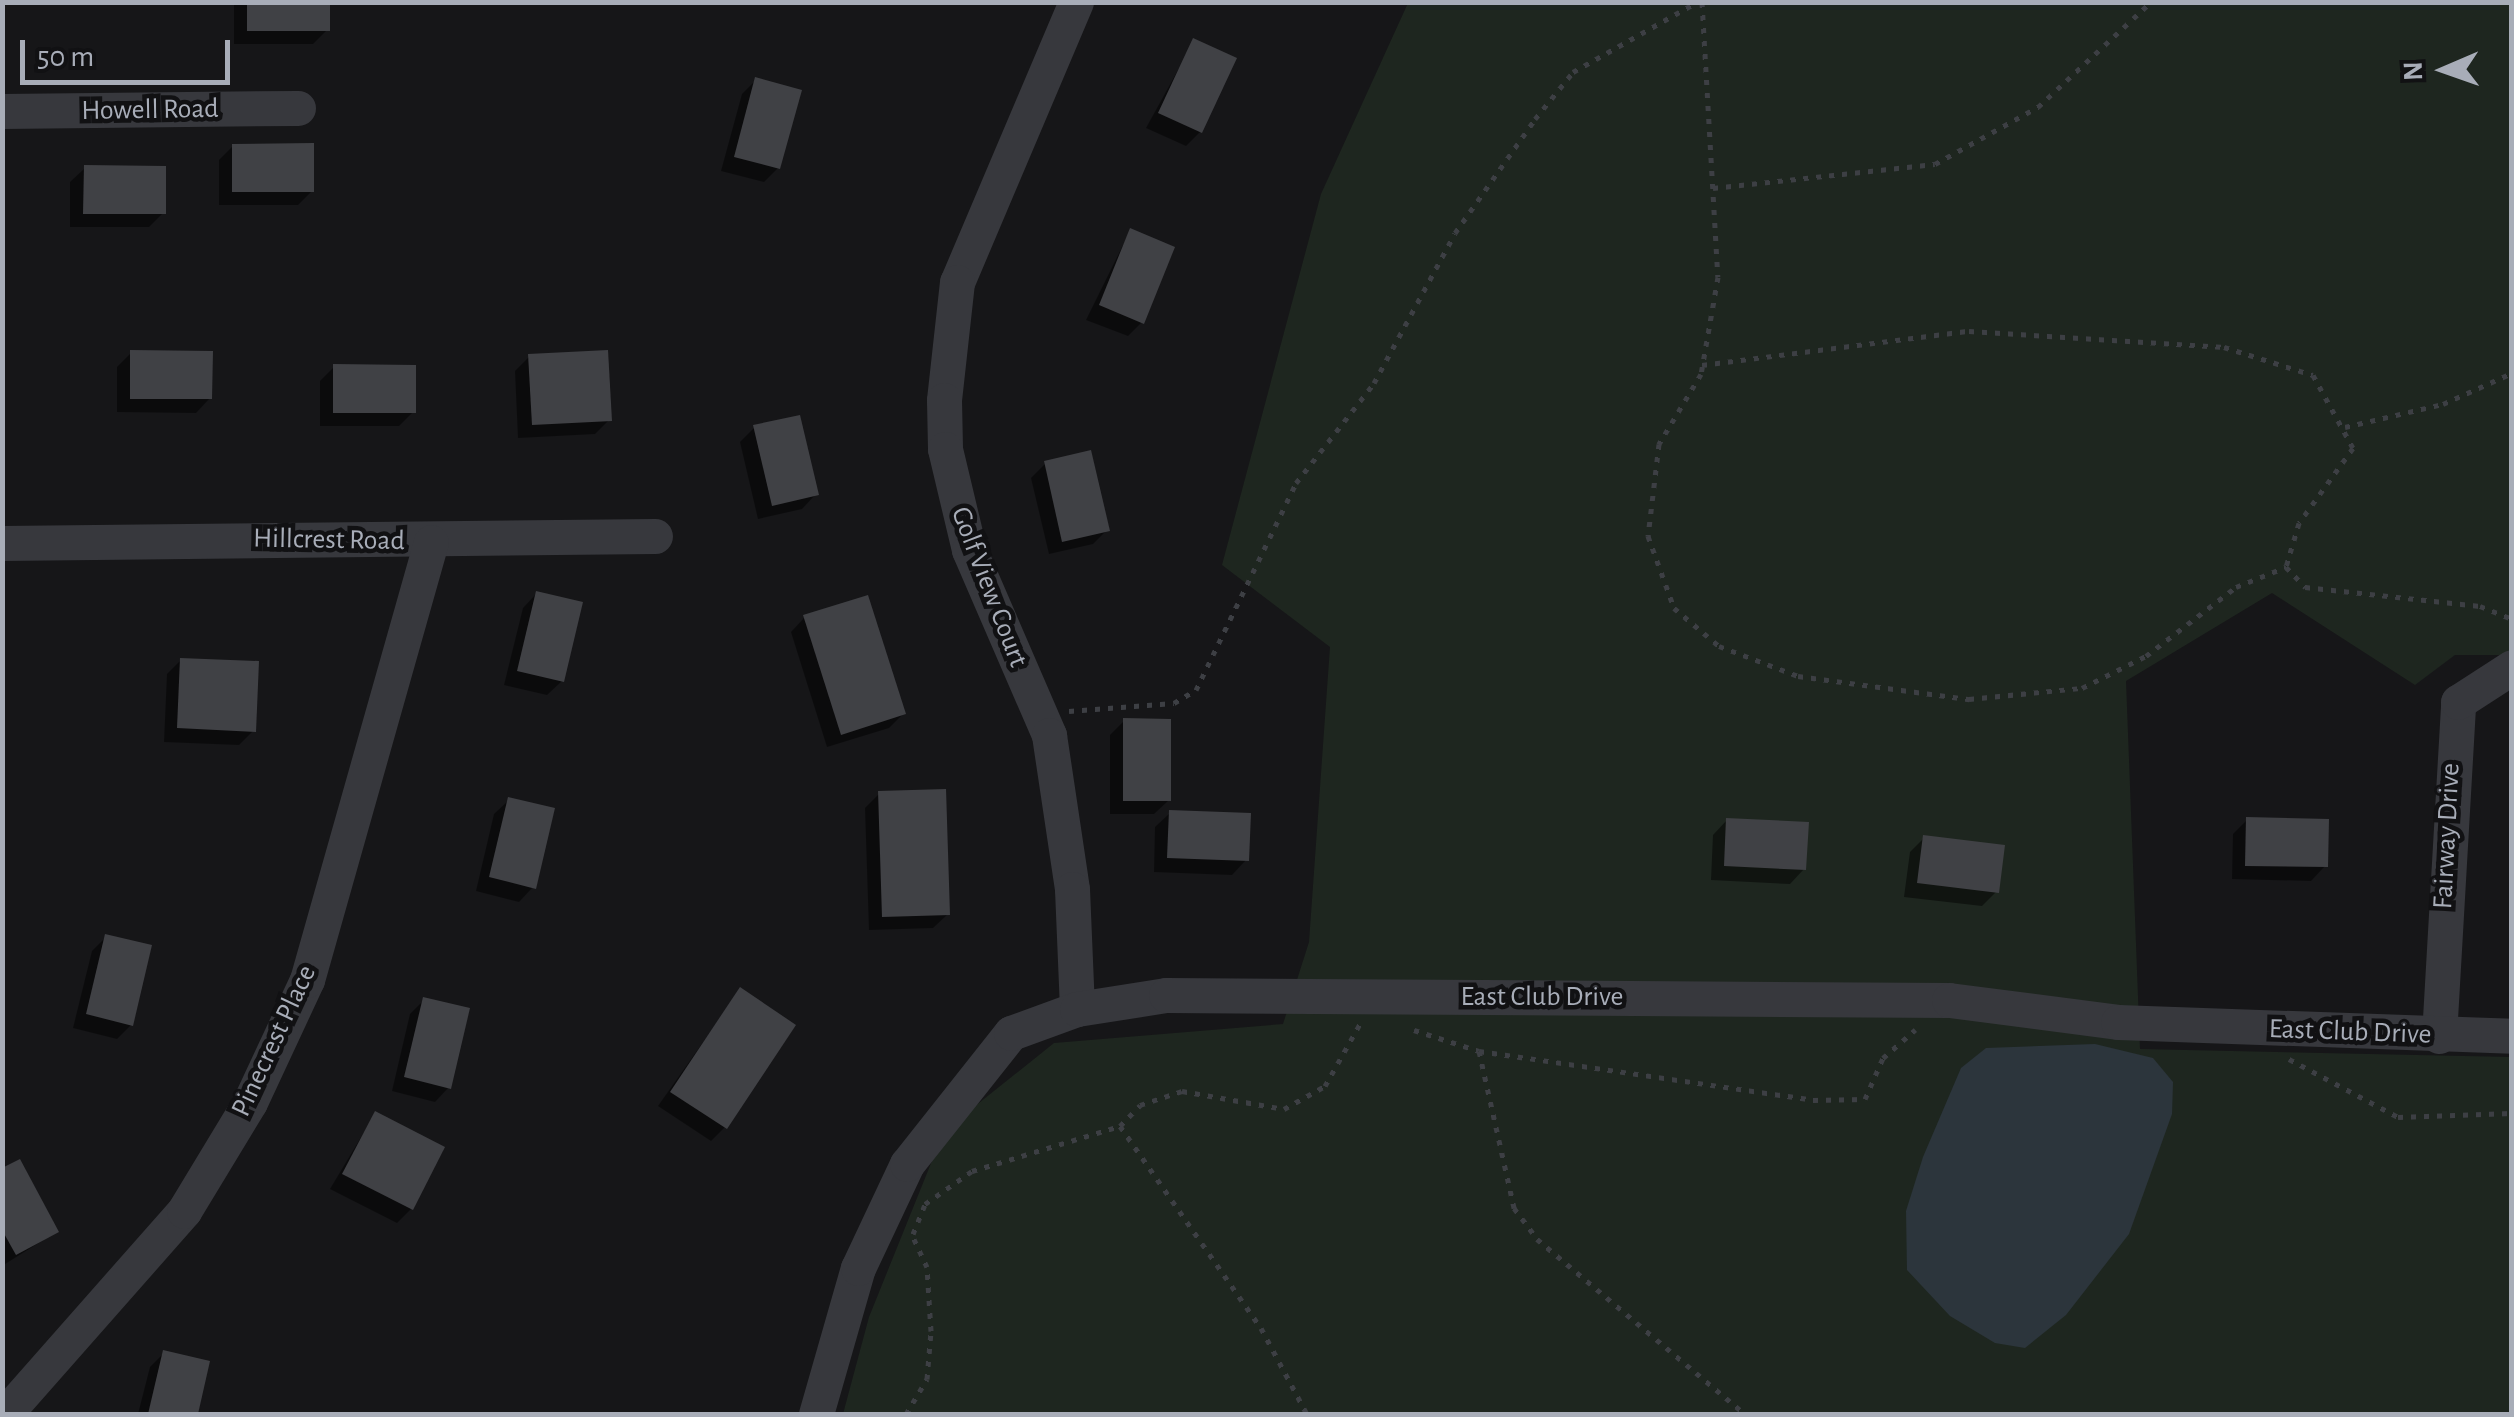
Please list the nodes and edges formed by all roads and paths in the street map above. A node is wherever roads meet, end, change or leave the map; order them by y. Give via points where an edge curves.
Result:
1 (1076, 2) edge
2 (1700, 2) edge
3 (2151, 2) edge
4 (298, 108) dead end
5 (2, 112) edge
6 (1713, 188) junction
7 (1702, 364) junction
8 (2512, 372) edge
9 (2345, 427) junction
10 (655, 536) dead end
11 (431, 542) junction
12 (2, 543) edge
13 (2286, 567) junction
14 (2512, 619) edge
15 (2512, 667) edge
16 (1038, 713) junction
17 (1370, 996) junction
18 (1950, 1000) junction
19 (1077, 1009) junction
20 (1397, 1024) dead end
21 (2241, 1027) junction
22 (2439, 1036) junction
23 (2512, 1036) edge
24 (1479, 1051) junction
25 (2512, 1113) edge
26 (1120, 1126) junction
27 (888, 1204) junction
28 (913, 1234) junction
29 (4, 1414) edge
30 (816, 1414) edge
31 (906, 1414) edge
32 (1307, 1414) edge
33 (1746, 1414) edge

1 - 16 street, Golf View Court via 957,282 944,400 955,504
2 - 6 path
2 - 16 path via 1572,72 1535,120 1455,234 1374,384 1296,483 1196,690 1174,703
3 - 6 path via 2038,106 1935,164
4 - 5 street, Howell Road
6 - 7 path via 1718,276
7 - 9 path via 1970,330 2224,347 2313,375
7 - 13 path via 1659,444 1648,536 1674,608 1719,646 1798,676 1969,698 2082,688 2146,656 2236,587
8 - 9 path via 2443,404
9 - 13 path via 2353,448 2299,523
10 - 11 street, Hillcrest Road
11 - 12 street, Hillcrest Road
11 - 29 street, Pinecrest Place via 307,980 250,1102 184,1211
13 - 14 path via 2304,587 2480,606
15 - 22 street, Fairway Drive via 2458,702
16 - 19 street, Golf View Court via 1072,890
17 - 18 street, East Club Drive
17 - 19 street, East Club Drive via 1166,995
17 - 26 path via 1352,1050 1325,1086 1284,1109 1182,1091 1140,1105
18 - 21 street, East Club Drive
18 - 24 path via 1884,1058 1865,1098 1813,1100
19 - 27 street, East Club Drive via 1012,1033 954,1097
20 - 24 path
21 - 22 street, East Club Drive
21 - 25 path via 2345,1096 2398,1117
22 - 23 street, East Club Drive
24 - 33 path via 1494,1144 1514,1208 1537,1239
26 - 28 path via 972,1171 925,1204
26 - 32 path via 1261,1328
27 - 28 path
27 - 30 street, East Club Drive via 858,1268
28 - 31 path via 927,1267 931,1331 926,1379

